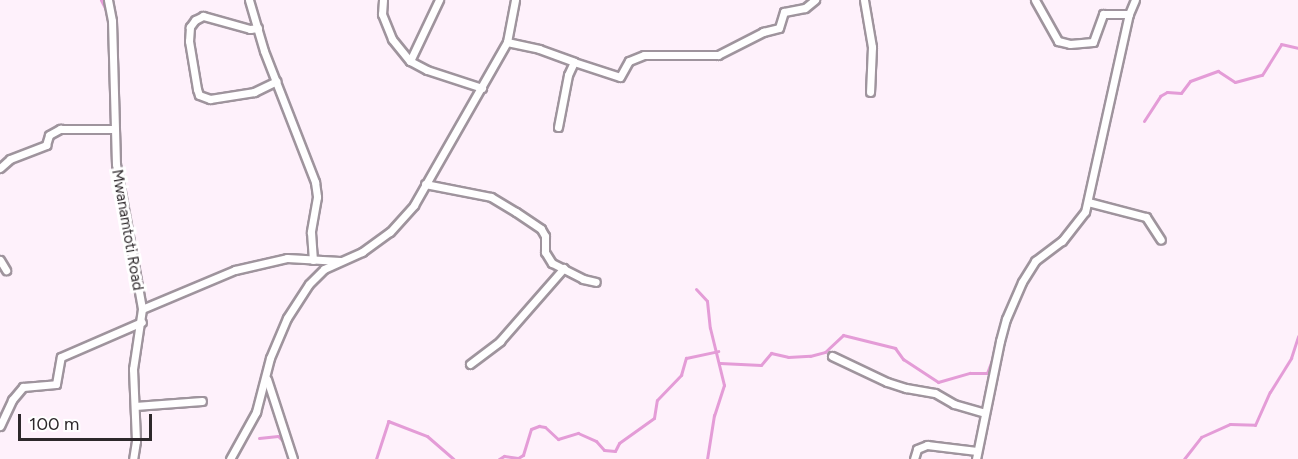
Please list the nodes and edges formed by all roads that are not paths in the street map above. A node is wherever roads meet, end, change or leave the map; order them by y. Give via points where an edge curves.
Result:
1 (108, 0) edge
2 (249, 0) edge
3 (383, 0) edge
4 (439, 0) edge
5 (515, 0) edge
6 (815, 0) edge
7 (864, 0) edge
8 (1035, 0) edge
9 (1135, 0) edge
10 (1129, 14) junction
11 (258, 28) junction
12 (507, 42) junction
13 (410, 61) junction
14 (574, 62) junction
15 (277, 81) junction
16 (482, 88) junction
17 (870, 92) dead end
18 (558, 127) dead end
19 (114, 129) junction
20 (0, 168) edge
21 (425, 184) junction
22 (1088, 202) junction
23 (1161, 240) dead end
24 (0, 260) edge
25 (314, 260) junction
26 (344, 261) junction
27 (564, 268) junction
28 (6, 270) dead end
29 (596, 282) dead end
30 (142, 309) junction
31 (142, 322) junction
32 (832, 356) dead end
33 (470, 364) dead end
34 (266, 377) junction
35 (201, 401) dead end
36 (135, 406) junction
37 (985, 412) junction
38 (0, 426) edge
39 (977, 451) junction
40 (134, 459) edge
41 (230, 459) edge
42 (293, 459) edge
43 (914, 459) edge
44 (976, 459) edge

1 - 19 street, Mwanamtoti Road via 112,21
2 - 11 street
3 - 13 street via 382,14 392,39
4 - 13 street
5 - 12 street
6 - 14 street via 805,8 783,12 778,28 718,54 644,55 629,61 620,77
7 - 17 street via 872,47
8 - 10 street via 1058,41 1070,44 1093,42 1103,14
9 - 10 street
10 - 22 street
11 - 15 street
11 - 15 street via 203,16 195,20 189,41 197,89 210,99 254,92
12 - 14 street
12 - 16 street
13 - 16 street
14 - 18 street
15 - 25 street via 315,182 317,197 311,232
16 - 21 street
19 - 20 street via 60,129 49,135 46,145 10,159
19 - 30 street, Mwanamtoti Road via 116,165
21 - 26 street via 414,205 390,232
21 - 27 street via 490,197 516,212 541,229 547,258
22 - 23 street via 1146,217
22 - 37 street via 1079,222 1035,261 1022,282 1006,319
24 - 28 street
25 - 26 street
25 - 30 street via 287,258 235,270
26 - 34 street via 324,269 309,284 282,329
27 - 29 street
27 - 33 street via 500,341
30 - 31 street, Mwanamtoti Road
31 - 36 street, Mwanamtoti Road via 133,369
31 - 38 street via 61,357 56,384 23,387
32 - 37 street via 887,382 935,393 954,404
34 - 41 street via 256,412
34 - 42 street
35 - 36 street
36 - 40 street, Mwanamtoti Road
37 - 39 street
39 - 43 street via 927,445 917,449
39 - 44 street

